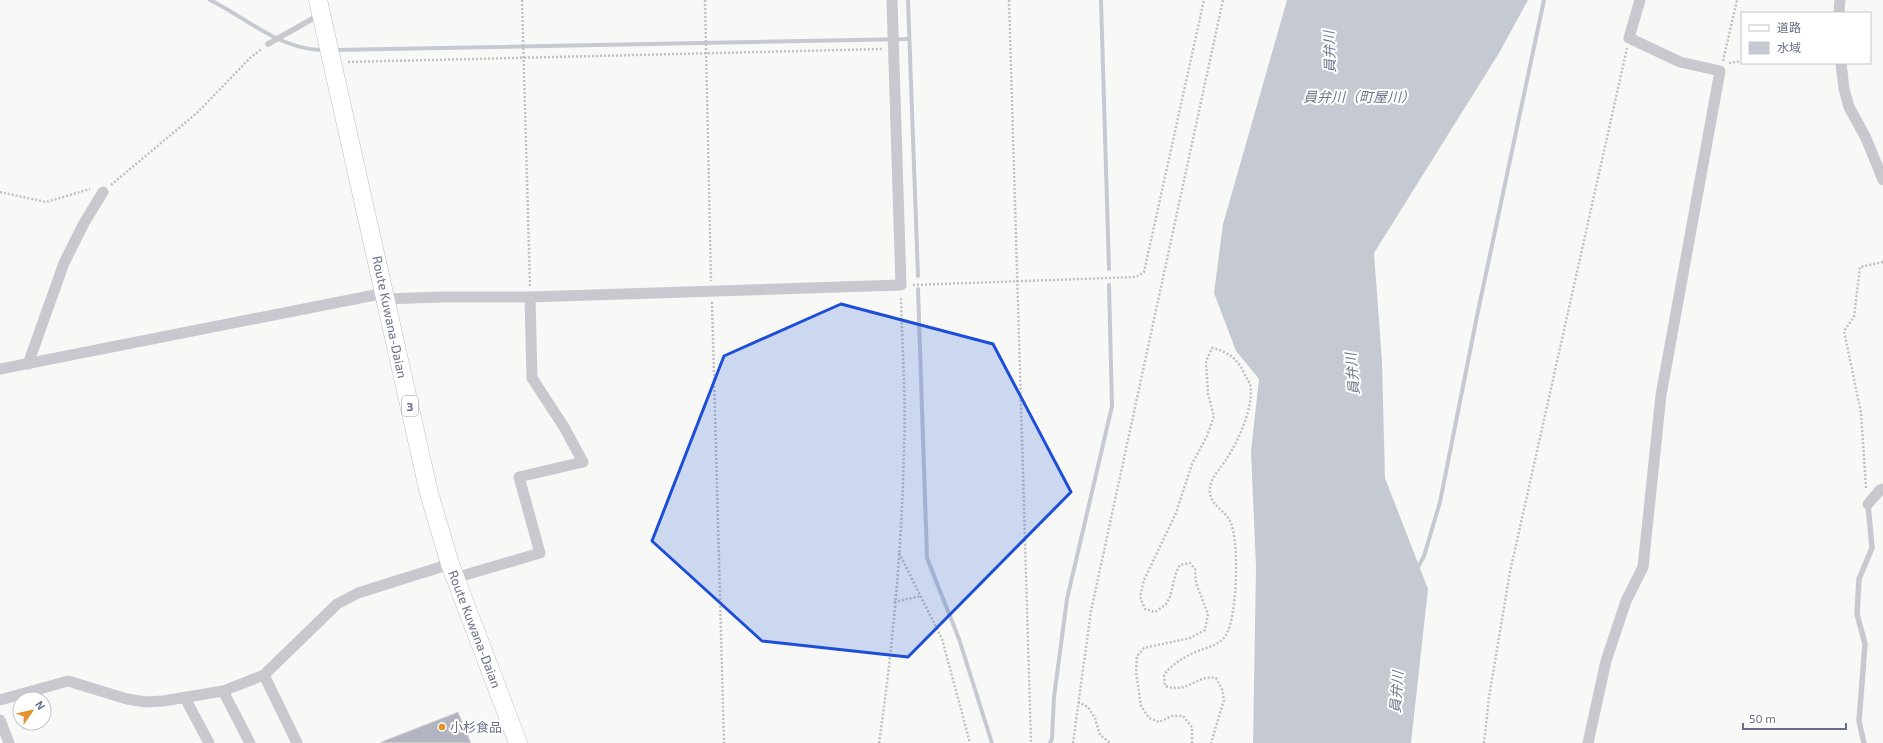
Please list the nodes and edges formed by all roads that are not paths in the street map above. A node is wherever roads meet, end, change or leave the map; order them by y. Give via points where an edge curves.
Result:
1 (892, 0) edge
2 (1640, 0) edge
3 (1840, 0) edge
4 (317, 4) edge
5 (1839, 12) edge
6 (268, 44) road end
7 (1841, 64) edge
8 (1883, 180) edge
9 (103, 192) road end
10 (386, 296) junction
11 (530, 297) junction
12 (28, 364) junction
13 (0, 369) edge
14 (1883, 489) edge
15 (1868, 504) joint
16 (453, 571) junction
17 (264, 675) junction
18 (223, 691) junction
19 (185, 698) junction
20 (0, 700) edge
21 (0, 720) edge
22 (9, 743) edge
23 (209, 743) edge
24 (250, 743) edge
25 (297, 743) edge
26 (518, 743) edge
27 (1588, 743) edge
28 (1864, 743) edge

1 - 11 street via 901,285
2 - 27 street via 1629,38 1680,62 1720,71 1661,395 1643,567 1626,601 1606,661
3 - 5 street
4 - 6 lane
4 - 10 main road, Route Kuwana-Daian / 3 via 333,61
7 - 8 street via 1849,107 1866,138
9 - 12 street via 64,263
10 - 11 street
10 - 12 street
10 - 16 main road, Route Kuwana-Daian / 3 via 429,493
11 - 16 street via 532,378 583,462 519,477 540,553
12 - 13 street
14 - 15 street
15 - 28 lane via 1872,548 1858,579 1857,614 1865,644 1859,721
16 - 17 street via 358,592 337,604
16 - 26 main road, Route Kuwana-Daian / 3
17 - 18 street
17 - 25 street
18 - 19 street
18 - 24 street
19 - 20 street via 146,702 127,699 68,681
19 - 23 street
21 - 22 street

